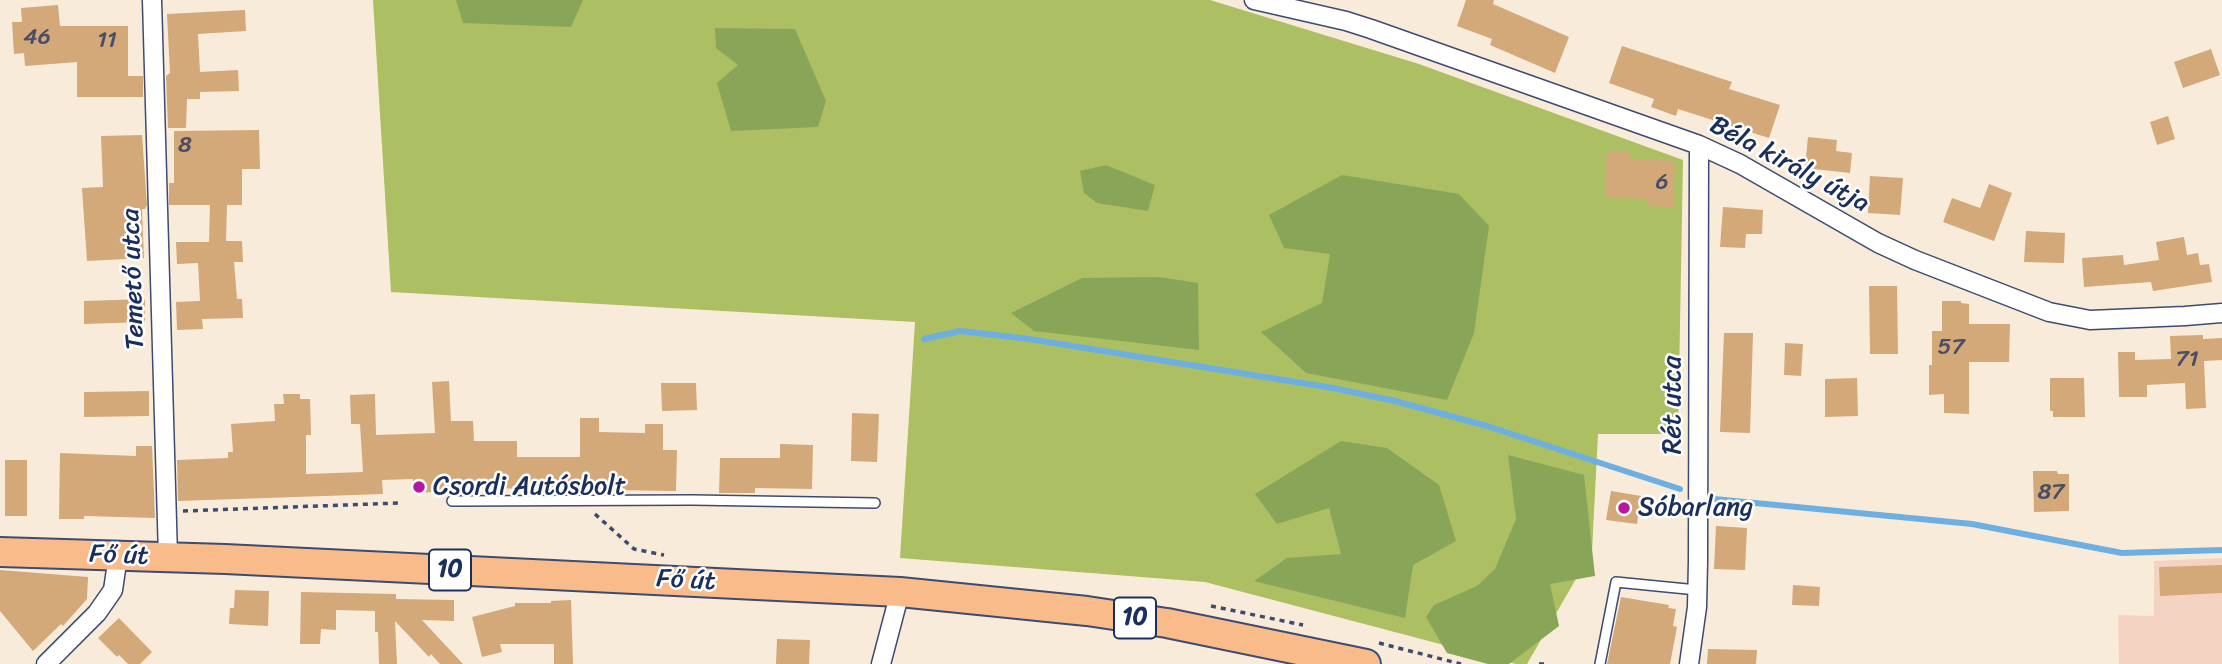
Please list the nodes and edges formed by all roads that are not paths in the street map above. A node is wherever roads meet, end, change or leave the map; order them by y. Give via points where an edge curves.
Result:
1 (152, 0) edge
2 (1254, 0) edge
3 (1699, 145) junction
4 (2222, 313) edge
5 (452, 501) dead end
6 (875, 503) dead end
7 (0, 552) edge
8 (118, 556) junction
9 (168, 557) junction
10 (1697, 590) junction
11 (900, 593) junction
12 (46, 664) edge
13 (881, 664) edge
14 (1366, 664) edge
15 (1600, 664) edge
16 (1689, 664) edge

1 - 9 street, Temető utca
2 - 3 street, Béla király útja via 1359,25
3 - 4 street, Béla király útja via 1878,243 2049,312 2090,320
3 - 10 street, Rét utca
5 - 6 lane
7 - 8 main road, Fő út / 10
8 - 9 main road, Fő út / 10
8 - 12 street via 113,590 97,614
9 - 11 main road, Fő út / 10
10 - 15 lane via 1616,582
10 - 16 street, Rét utca
11 - 13 street
11 - 14 main road, Fő út / 10 via 1167,623

